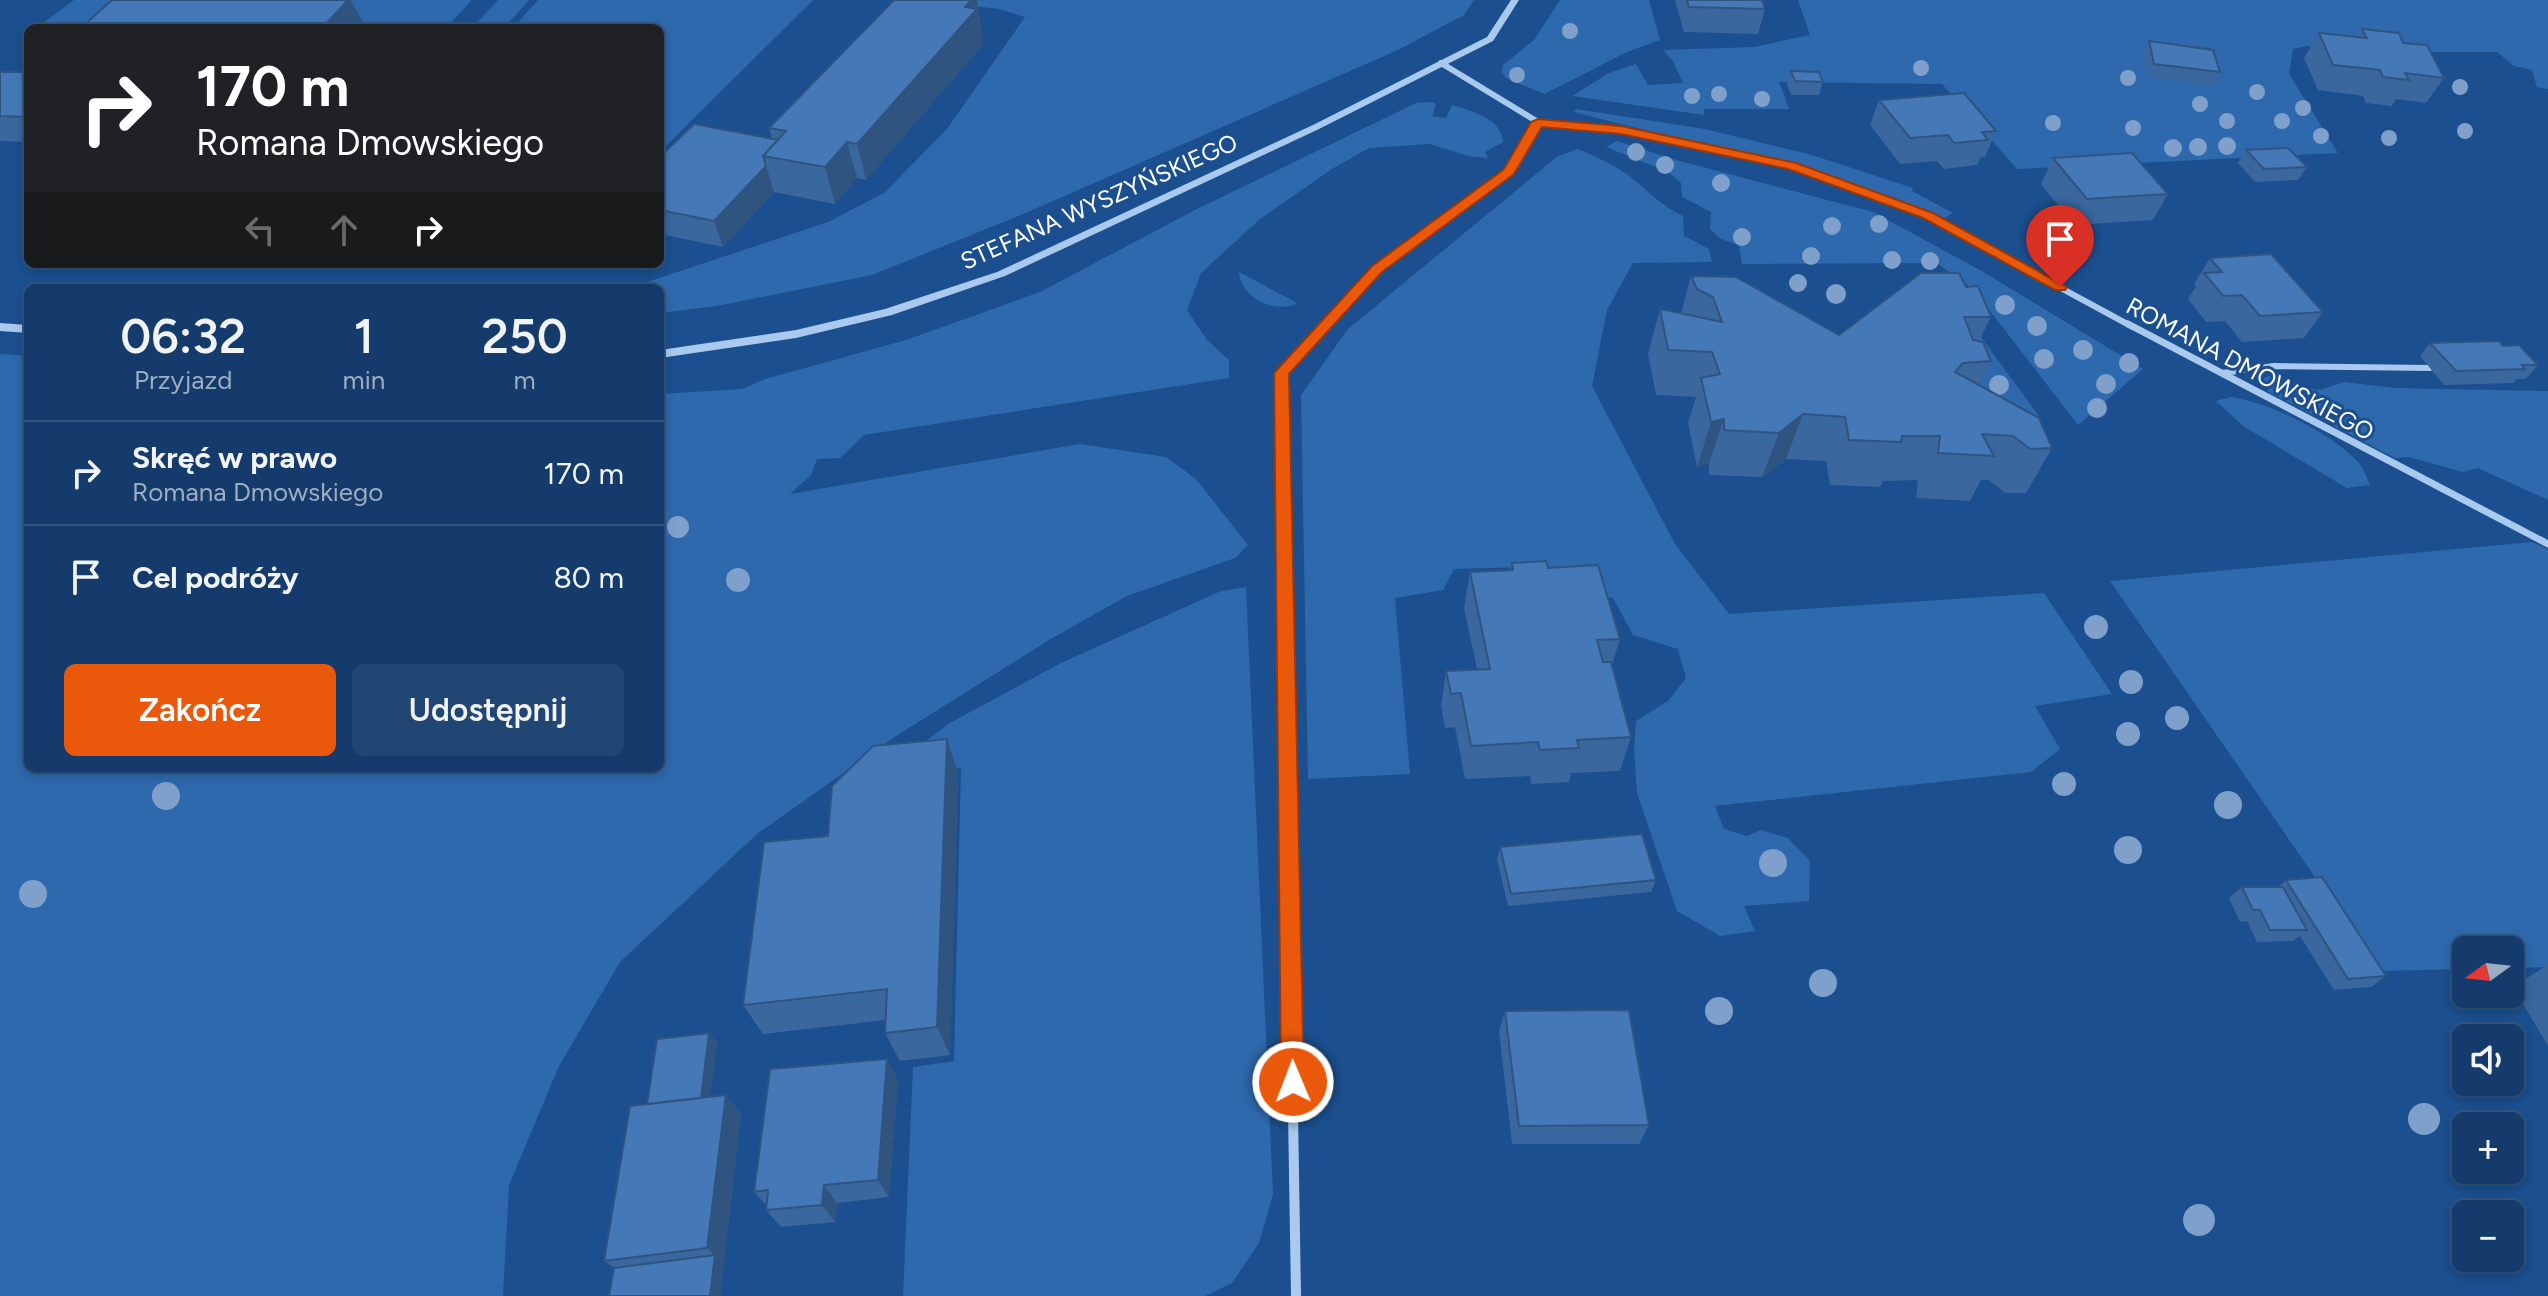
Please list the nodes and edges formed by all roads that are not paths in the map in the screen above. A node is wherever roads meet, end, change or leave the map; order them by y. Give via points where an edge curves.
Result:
1 (1515, 0) edge
2 (1441, 63) junction
3 (1538, 122) junction
4 (0, 327) edge
5 (24, 329) edge
6 (664, 354) edge
7 (2430, 368) dead end
8 (2218, 373) junction
9 (2548, 544) edge
10 (1296, 1296) edge

1 - 2 street, STEFANA WYSZYŃSKIEGO via 1490,39
2 - 3 street, ROMANA DMOWSKIEGO
2 - 6 street, STEFANA WYSZYŃSKIEGO via 1001,274 888,312 796,334
3 - 8 street, ROMANA DMOWSKIEGO via 1621,130 1791,166 1928,216
3 - 10 street via 1509,171 1377,269 1281,373
4 - 5 street
7 - 8 lane via 2274,366
8 - 9 street, ROMANA DMOWSKIEGO

